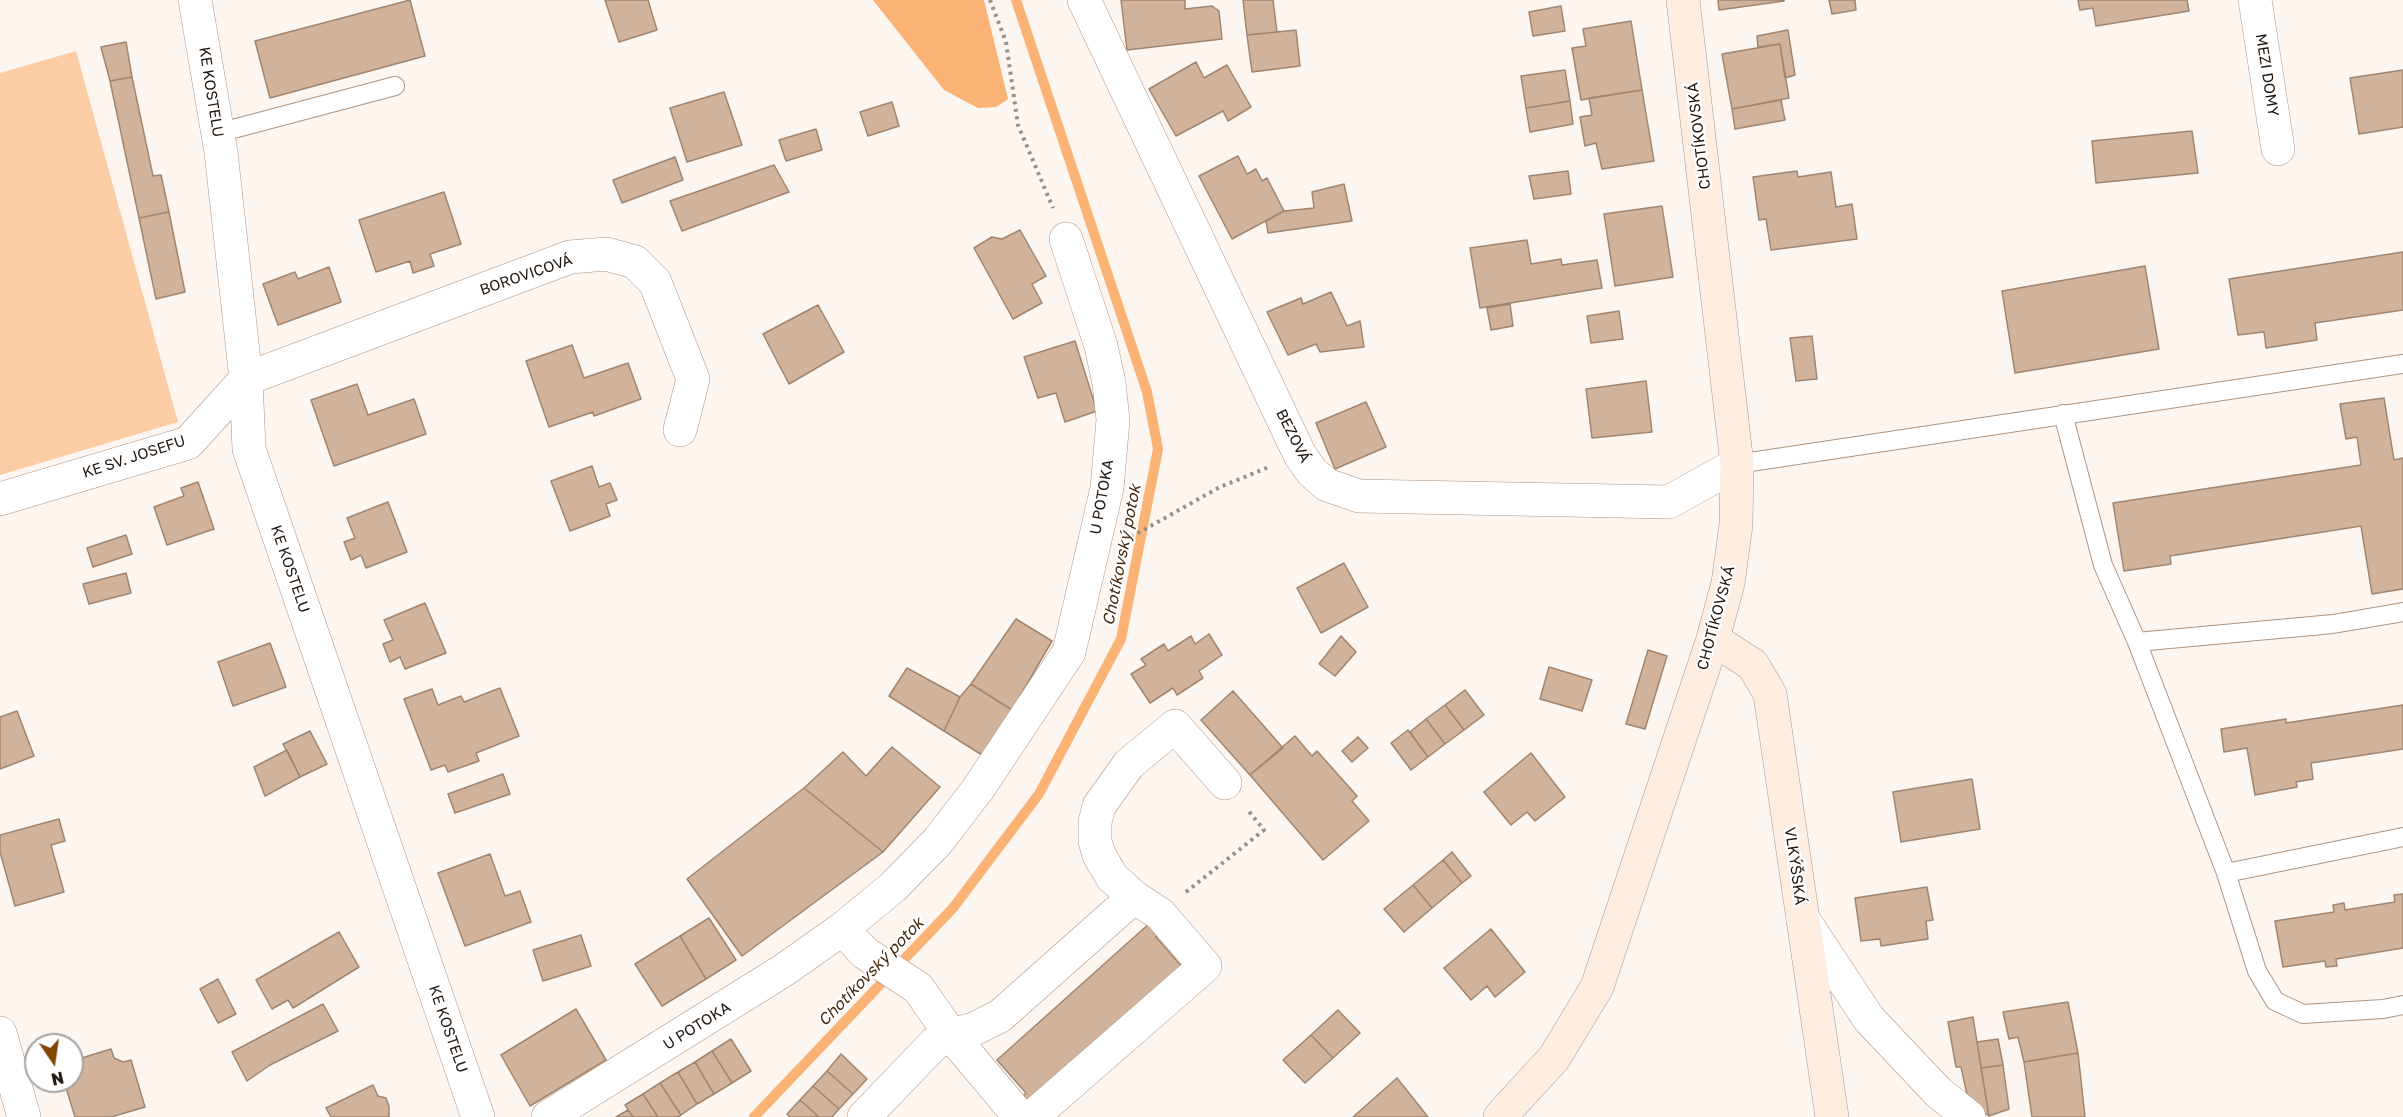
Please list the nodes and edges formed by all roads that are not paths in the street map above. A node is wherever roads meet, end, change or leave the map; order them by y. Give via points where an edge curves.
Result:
1 (195, 0) edge
2 (1084, 0) edge
3 (1683, 0) edge
4 (2255, 0) edge
5 (395, 86) dead end
6 (218, 133) junction
7 (2278, 149) dead end
8 (1066, 239) road end
9 (2403, 363) edge
10 (246, 379) junction
11 (2064, 414) junction
12 (680, 430) dead end
13 (1737, 464) junction
14 (0, 499) edge
15 (2403, 612) edge
16 (1713, 639) junction
17 (2137, 642) junction
18 (1225, 783) road end
19 (2403, 837) edge
20 (2226, 873) junction
21 (1147, 905) junction
22 (1803, 920) junction
23 (842, 929) junction
24 (2403, 1005) edge
25 (0, 1033) edge
26 (951, 1035) junction
27 (24, 1117) edge
28 (478, 1117) edge
29 (548, 1117) edge
30 (864, 1117) edge
31 (1020, 1117) edge
32 (1032, 1117) edge
33 (1500, 1117) edge
34 (1832, 1117) edge
35 (1969, 1117) edge

1 - 6 street, KE KOSTELU
2 - 13 street, BEZOVÁ via 1300,455 1327,485 1359,496 1669,502
3 - 13 street, CHOTÍKOVSKÁ
4 - 7 street, MEZI DOMY
5 - 6 lane
6 - 10 street, KE KOSTELU
8 - 23 street, U POTOKA via 1101,346 1113,420 1107,488 1069,652 978,789 938,841 893,887
9 - 11 lane
10 - 12 street, BOROVICOVÁ via 570,257 606,254 635,262 655,282 693,379
10 - 14 street, KE SV. JOSEFU via 188,443
10 - 28 street, KE KOSTELU via 249,449
11 - 13 lane
11 - 17 lane via 2103,565
13 - 16 street, CHOTÍKOVSKÁ via 1736,525 1728,583
15 - 17 lane via 2333,624
16 - 22 street, VLKÝŠSKÁ via 1753,666 1770,694
16 - 33 street, CHOTÍKOVSKÁ via 1597,987 1554,1058
17 - 20 lane
18 - 21 street via 1174,726 1129,764 1099,806 1095,822 1099,855 1112,877
19 - 20 lane
20 - 24 lane via 2257,971 2275,1000 2303,1014
21 - 26 street via 1000,1016
21 - 32 street via 1205,966
22 - 34 street, VLKÝŠSKÁ
22 - 35 street via 1869,1019 1938,1093
23 - 26 street via 865,953 918,988
23 - 29 street, U POTOKA via 671,1042
25 - 27 street
26 - 30 street via 935,1043
26 - 31 street

